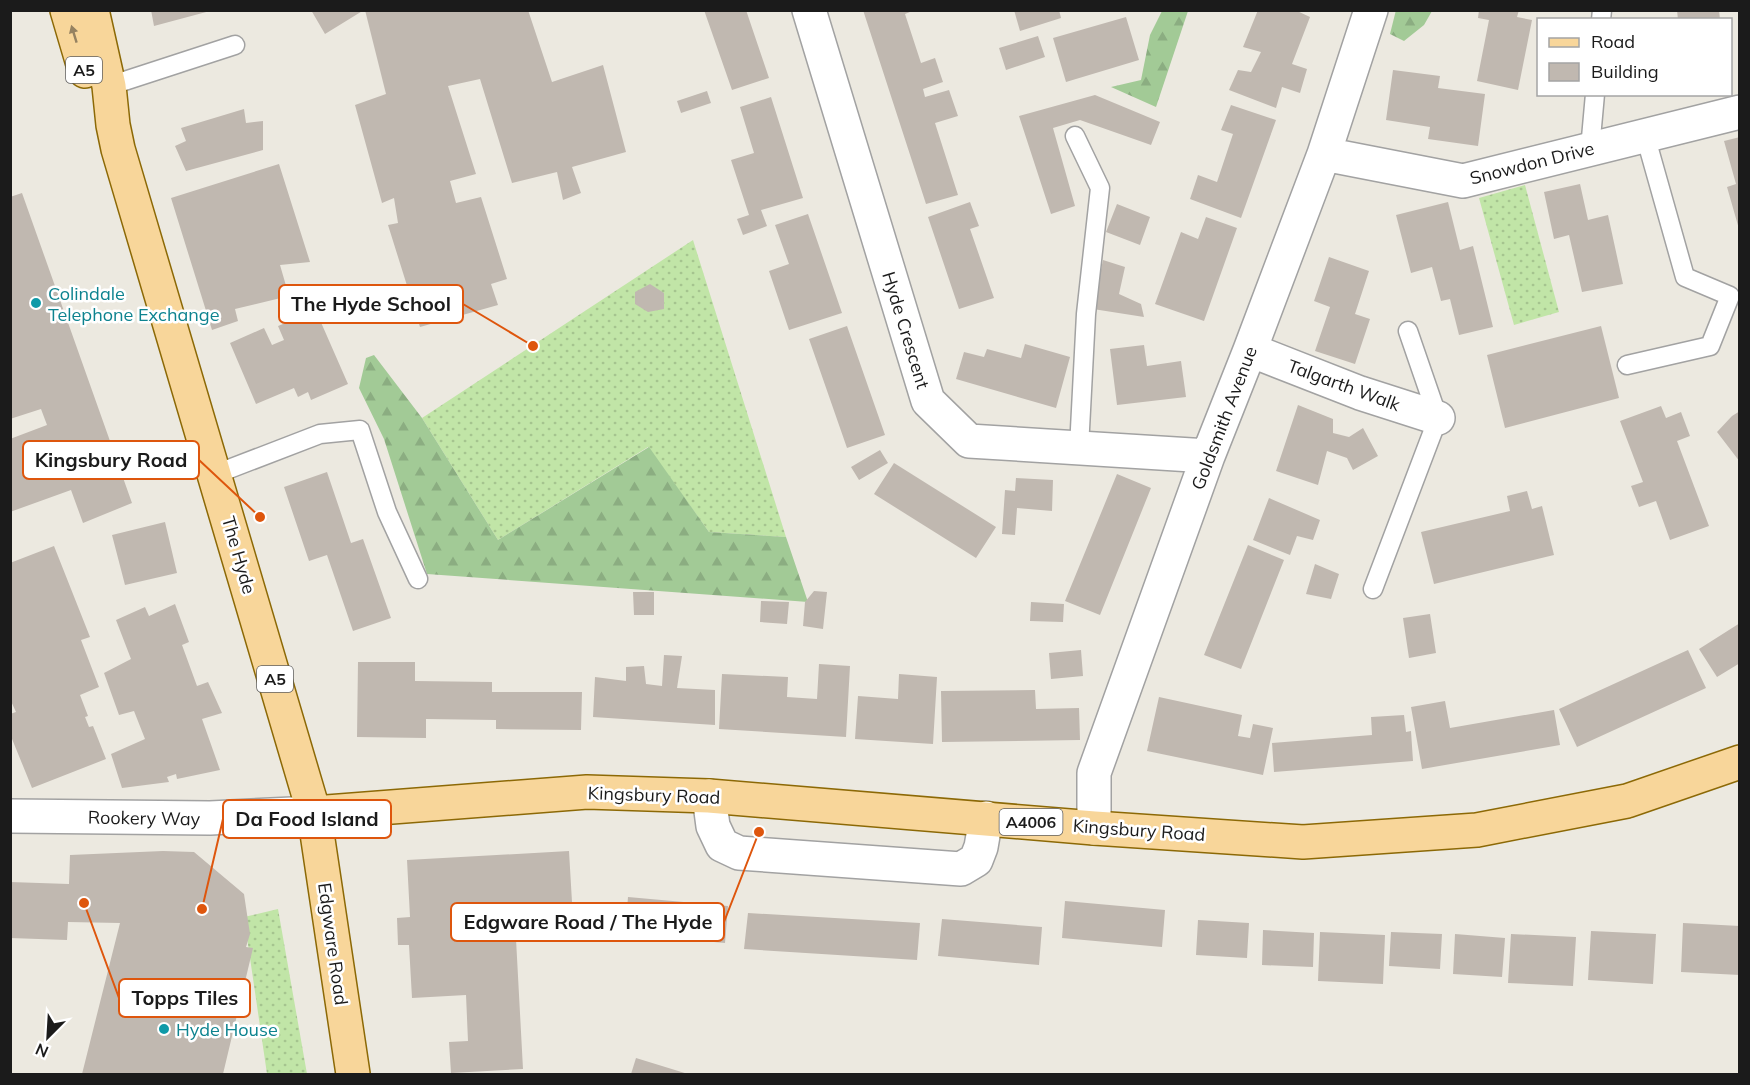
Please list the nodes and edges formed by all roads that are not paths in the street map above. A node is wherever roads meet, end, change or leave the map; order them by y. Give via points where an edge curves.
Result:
1 (67, 10) edge
2 (92, 10) edge
3 (809, 10) edge
4 (1371, 10) edge
5 (236, 45) dead end
6 (109, 86) junction
7 (1595, 96) edge
8 (1740, 112) edge
9 (113, 125) junction
10 (1645, 135) junction
11 (1075, 136) dead end
12 (1590, 149) junction
13 (1323, 154) junction
14 (1408, 331) dead end
15 (1250, 351) junction
16 (1627, 365) dead end
17 (1438, 418) junction
18 (1079, 448) junction
19 (1208, 456) junction
20 (216, 474) junction
21 (418, 579) dead end
22 (1373, 589) dead end
23 (1740, 762) edge
24 (708, 796) junction
25 (12, 812) edge
26 (314, 813) junction
27 (986, 818) junction
28 (1094, 828) junction
29 (353, 1074) edge

9 -> 1 main road, The Hyde / A5 via 91,92
2 - 6 main road, The Hyde / A5
3 - 18 street, Hyde Crescent via 928,401 969,441
4 - 13 street, Goldsmith Avenue
5 - 6 lane
6 - 9 main road, The Hyde / A5
7 - 12 lane
8 - 10 street, Snowdon Drive
9 - 20 main road, The Hyde / A5
10 - 12 street, Snowdon Drive
10 - 16 lane via 1685,277 1730,296 1710,346
11 - 18 lane via 1100,188 1086,314
12 - 13 street, Snowdon Drive via 1463,181
13 - 15 street, Goldsmith Avenue
14 - 17 lane
15 - 17 street, Talgarth Walk
15 - 19 street, Goldsmith Avenue
17 - 22 lane
18 - 19 street, Hyde Crescent
19 - 28 street, Goldsmith Avenue via 1094,773
20 - 21 lane via 320,434 360,430 387,513
20 - 26 main road, The Hyde / A5
23 - 28 main road, Kingsbury Road / A4006 via 1627,801 1477,831 1303,842
24 - 26 main road, Kingsbury Road / A4006 via 587,792
24 - 27 main road, Kingsbury Road / A4006
24 - 27 street via 713,826 722,845 739,852 961,869 976,860
25 - 26 street, Rookery Way via 210,818
26 - 29 main road, Edgware Road / A5
27 - 28 main road, Kingsbury Road / A4006

